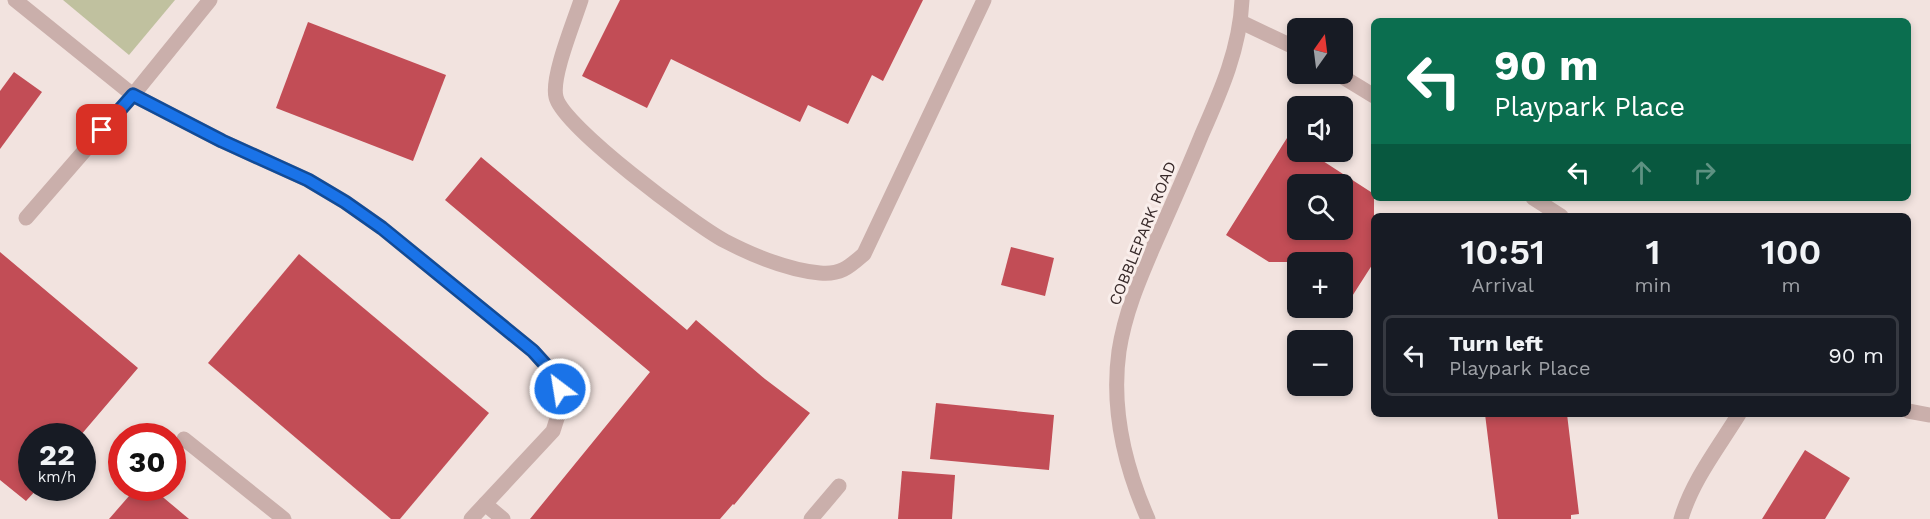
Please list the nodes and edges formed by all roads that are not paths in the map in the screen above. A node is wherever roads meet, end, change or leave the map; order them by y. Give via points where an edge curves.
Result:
1 (15, 0) edge
2 (210, 0) edge
3 (581, 0) edge
4 (984, 0) edge
5 (1242, 0) edge
6 (1241, 22) junction
7 (1287, 44) edge
8 (1353, 83) edge
9 (1371, 94) edge
10 (133, 95) junction
11 (1538, 201) edge
12 (1556, 213) edge
13 (26, 218) dead end
14 (1911, 412) edge
15 (1930, 415) edge
16 (1737, 417) edge
17 (186, 441) edge
18 (839, 486) dead end
19 (485, 504) junction
20 (284, 519) edge
21 (471, 519) edge
22 (503, 519) edge
23 (811, 519) edge
24 (1148, 519) edge
25 (1681, 519) edge

1 - 10 street
2 - 10 street
3 - 4 street via 556,78 556,97 561,109 655,193 724,240 786,267 822,273 844,271 864,254
5 - 6 street, COBBLEPARK ROAD
6 - 7 street
6 - 24 street, COBBLEPARK ROAD via 1221,92 1130,302 1119,351 1121,435
8 - 9 street
10 - 13 street
10 - 19 street via 345,202 533,351 552,372 560,389 561,406 553,431
11 - 12 street
14 - 15 street
16 - 25 street via 1697,480
17 - 20 street
18 - 23 street
19 - 21 street
19 - 22 street

